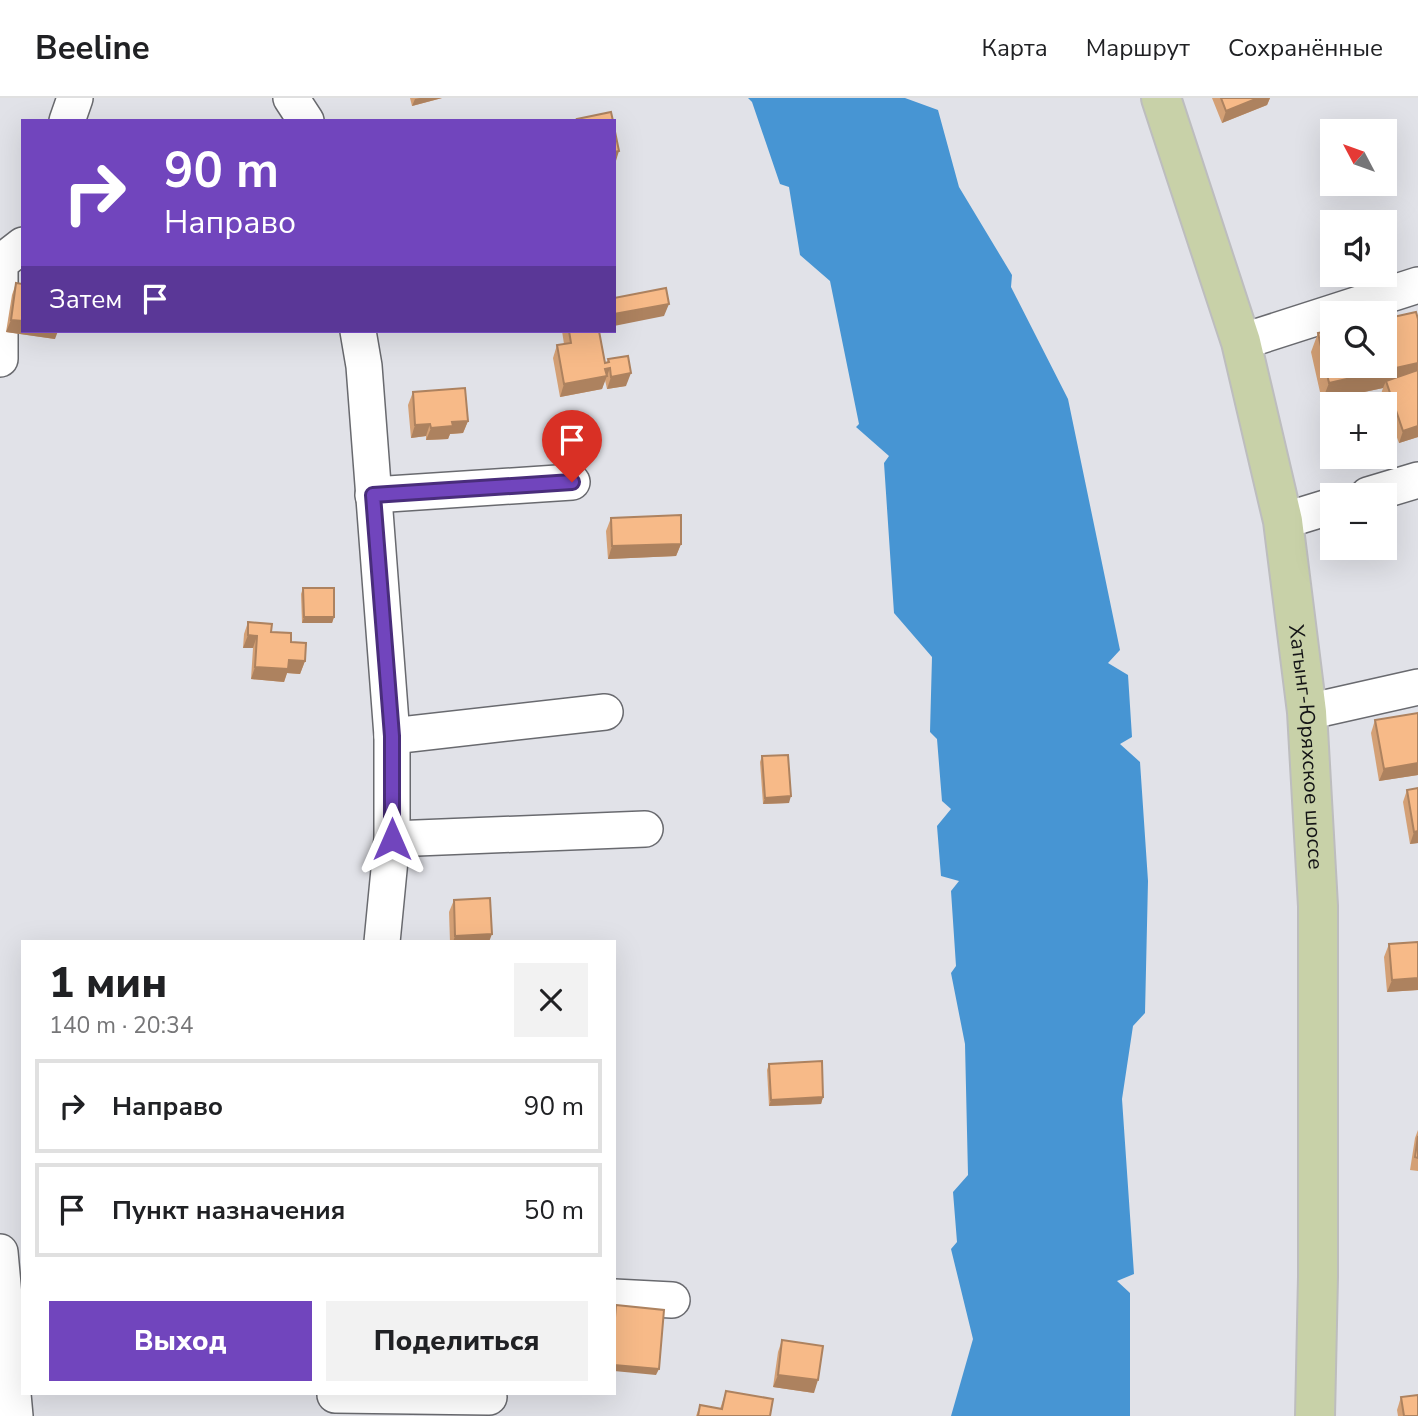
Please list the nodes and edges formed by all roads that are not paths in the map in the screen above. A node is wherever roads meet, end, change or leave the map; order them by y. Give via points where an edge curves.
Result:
1 (75, 98) edge
2 (292, 98) edge
3 (1161, 98) edge
4 (68, 119) edge
5 (305, 119) edge
6 (21, 247) edge
7 (0, 263) edge
8 (1418, 285) edge
9 (358, 333) edge
10 (1241, 342) junction
11 (0, 359) edge
12 (1418, 480) edge
13 (572, 482) dead end
14 (1397, 486) edge
15 (373, 495) junction
16 (1320, 510) edge
17 (1283, 521) junction
18 (1418, 687) edge
19 (605, 712) dead end
20 (1307, 712) junction
21 (392, 736) junction
22 (645, 829) dead end
23 (392, 839) junction
24 (382, 940) edge
25 (0, 1252) edge
26 (616, 1297) edge
27 (672, 1300) dead end
28 (489, 1398) dead end
29 (335, 1401) edge
30 (15, 1416) edge
31 (1315, 1416) edge

1 - 4 street
2 - 5 street
3 - 10 main road, Хатынг-Юряхское шоссе
6 - 7 street
7 - 11 street
8 - 10 street
9 - 15 street
10 - 17 main road, Хатынг-Юряхское шоссе
12 - 14 street
13 - 15 street
15 - 21 street
16 - 17 street
17 - 20 main road, Хатынг-Юряхское шоссе
18 - 20 street
19 - 21 street
20 - 31 main road, Хатынг-Юряхское шоссе via 1318,906
21 - 23 street
22 - 23 street
23 - 24 street
25 - 30 street
26 - 27 street
28 - 29 street

